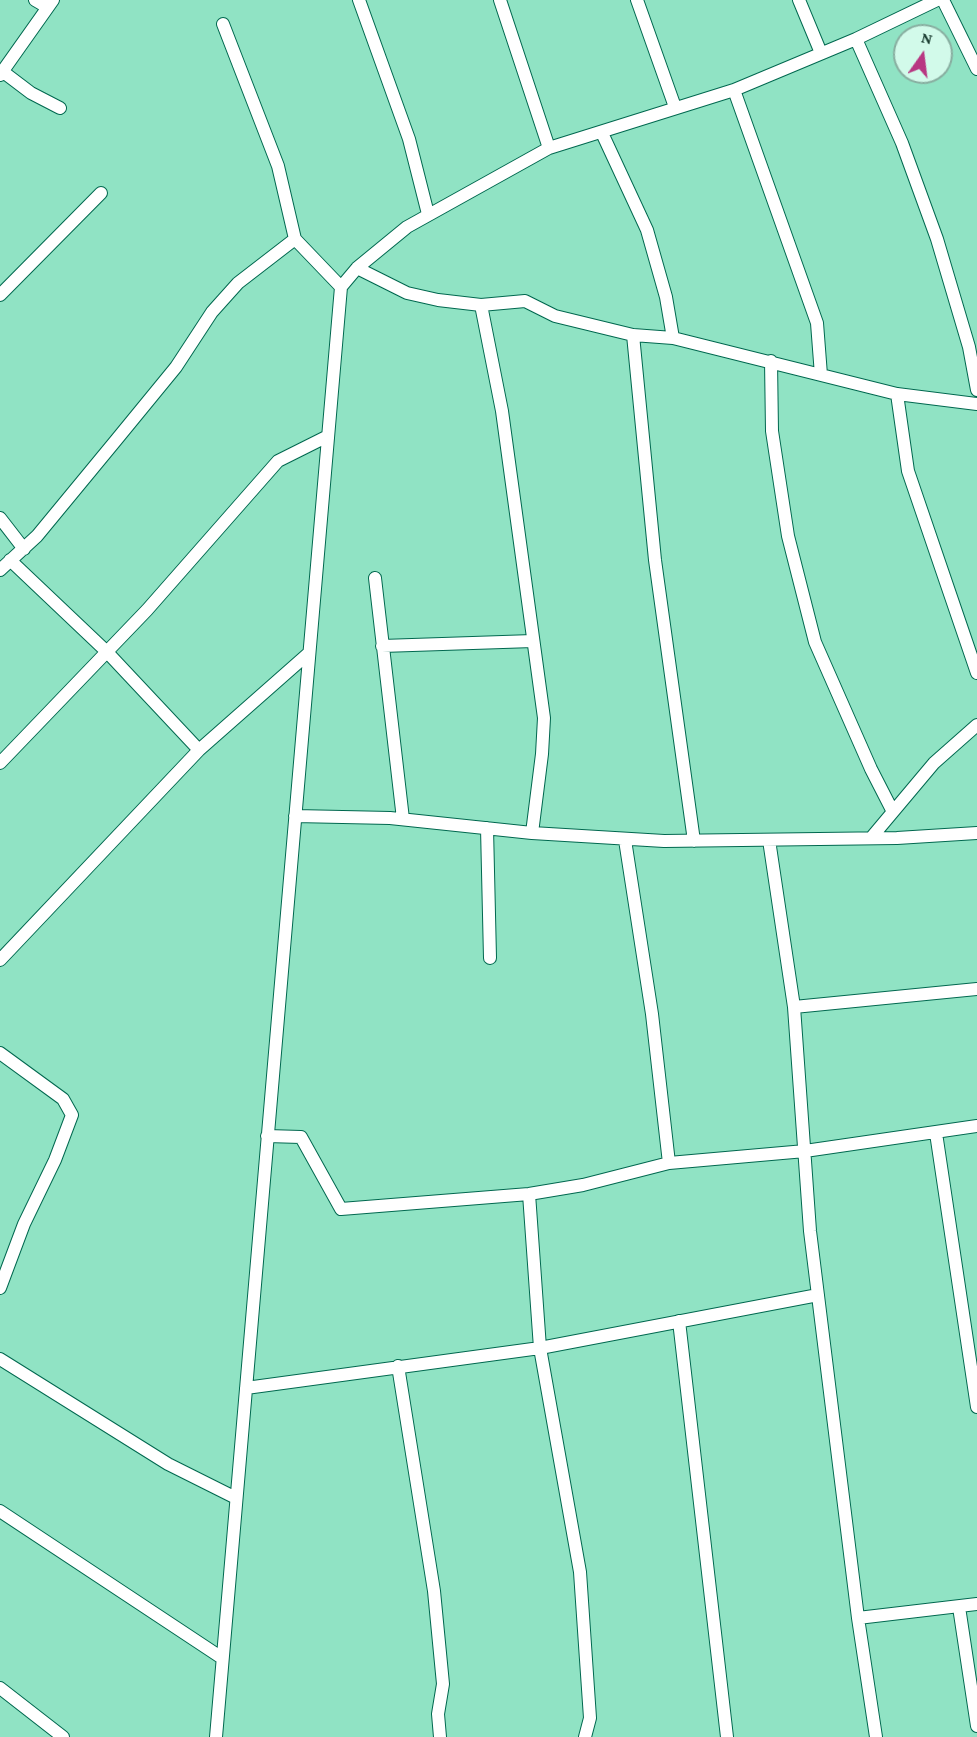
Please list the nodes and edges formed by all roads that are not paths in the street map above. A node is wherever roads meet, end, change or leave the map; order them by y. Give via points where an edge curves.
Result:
1 (35, 0) edge
2 (359, 0) edge
3 (500, 0) edge
4 (637, 0) edge
5 (799, 0) edge
6 (937, 0) edge
7 (943, 0) edge
8 (50, 4) edge
9 (223, 24) dead end
10 (856, 39) junction
11 (821, 53) junction
12 (977, 69) edge
13 (1, 73) edge
14 (734, 90) junction
15 (675, 107) junction
16 (60, 108) dead end
17 (602, 133) junction
18 (549, 148) junction
19 (101, 193) dead end
20 (428, 214) junction
21 (295, 239) junction
22 (357, 268) junction
23 (341, 287) junction
24 (0, 295) edge
25 (481, 305) junction
26 (633, 335) junction
27 (673, 338) junction
28 (771, 361) junction
29 (821, 375) junction
30 (977, 390) edge
31 (897, 394) junction
32 (977, 404) edge
33 (328, 436) junction
34 (0, 518) edge
35 (24, 549) junction
36 (10, 560) junction
37 (0, 570) edge
38 (375, 578) dead end
39 (533, 641) junction
40 (382, 646) junction
41 (107, 652) junction
42 (309, 653) junction
43 (977, 673) edge
44 (977, 725) edge
45 (199, 750) junction
46 (0, 763) edge
47 (892, 810) junction
48 (295, 816) junction
49 (403, 819) junction
50 (487, 828) junction
51 (532, 833) junction
52 (977, 833) edge
53 (871, 838) junction
54 (625, 840) junction
55 (769, 840) junction
56 (694, 841) junction
57 (490, 958) dead end
58 (0, 960) edge
59 (977, 989) edge
60 (794, 1007) junction
61 (0, 1053) edge
62 (977, 1126) edge
63 (936, 1133) junction
64 (267, 1136) junction
65 (805, 1151) junction
66 (669, 1162) junction
67 (529, 1194) junction
68 (0, 1288) edge
69 (818, 1295) junction
70 (679, 1321) junction
71 (540, 1348) junction
72 (0, 1359) edge
73 (398, 1366) junction
74 (246, 1388) junction
75 (977, 1407) edge
76 (236, 1498) junction
77 (0, 1511) edge
78 (977, 1604) edge
79 (959, 1607) junction
80 (858, 1618) junction
81 (222, 1658) junction
82 (0, 1688) edge
83 (977, 1726) edge
84 (63, 1737) edge
85 (216, 1737) edge
86 (441, 1737) edge
87 (585, 1737) edge
88 (726, 1737) edge
89 (876, 1737) edge

1 - 8 street
2 - 20 street via 410,139
3 - 18 street
4 - 15 street
5 - 11 street
6 - 10 street
7 - 12 street
8 - 13 street
9 - 21 street via 278,166
10 - 11 street
10 - 30 street via 902,142 937,239 969,347
11 - 14 street
13 - 16 street
14 - 15 street
14 - 29 street via 817,323
15 - 17 street
17 - 18 street
17 - 27 street via 646,230 666,297
18 - 20 street
19 - 24 street
20 - 22 street
21 - 23 street
21 - 35 street via 238,283 176,367
22 - 23 street
22 - 25 street via 407,292
23 - 33 street
25 - 26 street via 525,301 555,316
25 - 39 street via 502,411
26 - 27 street
26 - 56 street via 655,560
27 - 28 street
28 - 29 street
28 - 47 street via 772,431 788,536 815,642
29 - 31 street
31 - 32 street
31 - 43 street via 908,471
33 - 41 street via 278,461
33 - 42 street
34 - 35 street
35 - 36 street
36 - 37 street
36 - 41 street
38 - 40 street
39 - 40 street
39 - 51 street via 544,718
40 - 49 street
41 - 45 street
41 - 46 street
42 - 45 street
42 - 48 street
44 - 47 street via 934,763
45 - 58 street
47 - 53 street
48 - 49 street
48 - 64 street
49 - 50 street
50 - 51 street
50 - 57 street
51 - 54 street
52 - 53 street
53 - 55 street
54 - 56 street
54 - 66 street via 652,1014
55 - 56 street
55 - 60 street
59 - 60 street
60 - 65 street
61 - 68 street via 63,1099 72,1114
62 - 63 street
63 - 65 street
63 - 75 street
64 - 67 street via 301,1137 341,1209
64 - 74 street
65 - 66 street
65 - 69 street
66 - 67 street via 583,1185
67 - 71 street
69 - 70 street
69 - 80 street
70 - 71 street
70 - 88 street
71 - 73 street
71 - 87 street via 580,1572 590,1718
72 - 76 street via 168,1464
73 - 74 street
73 - 86 street via 434,1591 443,1684 438,1714
74 - 76 street
76 - 81 street
77 - 81 street
78 - 79 street
79 - 80 street
79 - 83 street
80 - 89 street
81 - 85 street
82 - 84 street

